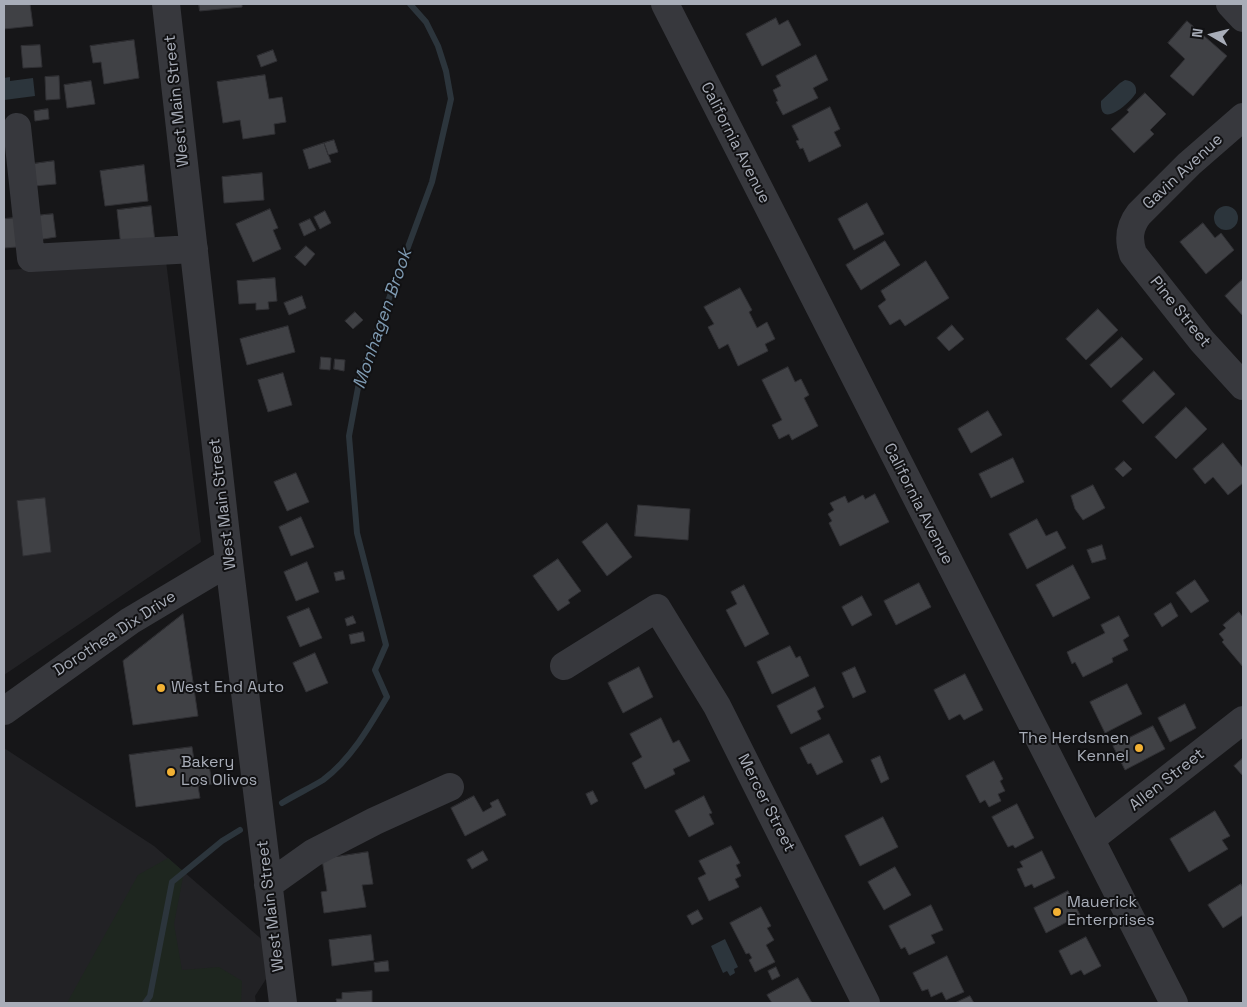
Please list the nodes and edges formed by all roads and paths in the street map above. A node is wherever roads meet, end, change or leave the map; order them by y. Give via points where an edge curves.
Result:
1 (166, 4) edge
2 (665, 4) edge
3 (1230, 4) edge
4 (1243, 18) edge
5 (1243, 117) edge
6 (17, 127) dead end
7 (1130, 232) joint
8 (194, 249) junction
9 (1243, 386) edge
10 (229, 562) junction
11 (564, 666) dead end
12 (4, 711) edge
13 (1243, 720) edge
14 (450, 788) dead end
15 (1091, 840) junction
16 (268, 885) junction
17 (282, 1003) edge
18 (866, 1003) edge
19 (1174, 1003) edge

1 - 8 street, West Main Street
2 - 15 street, California Avenue
3 - 4 street
5 - 7 street, Gavin Avenue via 1139,214
6 - 8 street via 31,258
7 - 9 street, Pine Street via 1129,244 1133,254
8 - 10 street, West Main Street
10 - 12 street, Dorothea Dix Drive via 130,621
10 - 16 street, West Main Street
11 - 18 street, Mercer Street via 657,608 717,706
13 - 15 street, Allen Street
14 - 16 street via 313,853
15 - 19 street, California Avenue
16 - 17 street, West Main Street

